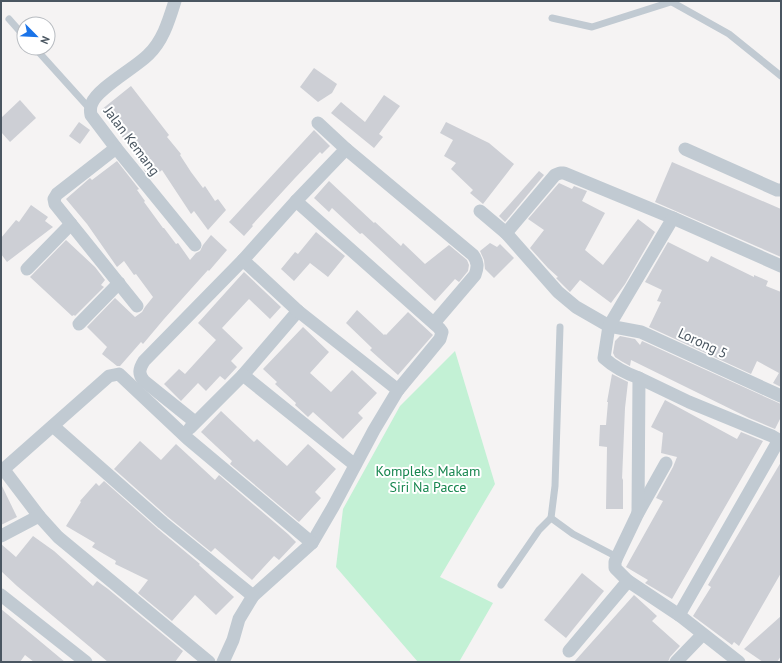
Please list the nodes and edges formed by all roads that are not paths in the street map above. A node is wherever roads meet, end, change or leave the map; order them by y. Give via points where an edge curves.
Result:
1 (175, 1) edge
2 (672, 1) edge
3 (552, 18) dead end
4 (9, 19) dead end
5 (16, 27) edge
6 (42, 56) edge
7 (781, 76) edge
8 (90, 109) junction
9 (318, 123) dead end
10 (116, 148) junction
11 (346, 149) junction
12 (685, 149) dead end
13 (781, 190) edge
14 (296, 201) junction
15 (480, 211) dead end
16 (673, 218) junction
17 (71, 224) junction
18 (506, 233) junction
19 (195, 245) dead end
20 (243, 260) junction
21 (781, 266) edge
22 (27, 269) dead end
23 (118, 283) junction
24 (137, 306) dead end
25 (298, 311) junction
26 (434, 323) junction
27 (79, 324) dead end
28 (609, 326) junction
29 (560, 327) dead end
30 (243, 375) junction
31 (639, 378) junction
32 (398, 390) junction
33 (781, 396) edge
34 (195, 422) junction
35 (52, 426) junction
36 (185, 436) junction
37 (666, 463) dead end
38 (355, 465) junction
39 (2, 469) edge
40 (638, 513) junction
41 (39, 516) junction
42 (551, 518) junction
43 (1, 536) edge
44 (312, 543) junction
45 (617, 557) junction
46 (628, 581) junction
47 (501, 585) dead end
48 (1, 595) edge
49 (253, 596) junction
50 (679, 615) junction
51 (702, 635) junction
52 (569, 651) dead end
53 (86, 662) edge
54 (209, 662) edge
55 (223, 662) edge
56 (676, 662) edge
57 (739, 662) edge

1 - 8 street, Jalan Kemang via 159,41 148,56 99,93
2 - 3 lane via 592,27
2 - 7 lane via 729,34
4 - 5 lane
6 - 8 lane
8 - 10 street, Jalan Kemang
9 - 11 street
10 - 17 street via 54,199
10 - 19 street, Jalan Kemang
11 - 14 street
11 - 26 street via 476,260 475,275
12 - 13 street
14 - 20 street
14 - 26 street
15 - 18 street, Lorong 5
16 - 18 street via 560,173 555,175
16 - 21 street
16 - 28 street
17 - 22 street
17 - 23 street
18 - 28 street, Lorong 5 via 558,292 576,307
20 - 25 street
20 - 34 street via 141,366 140,376 144,381
23 - 24 street
23 - 27 street
25 - 30 street
25 - 32 street
26 - 32 street via 441,330 442,336
28 - 31 street via 604,358 622,371
28 - 33 street, Lorong 5 via 641,332
29 - 42 lane via 555,486
30 - 34 street
30 - 38 street
31 - 40 street
31 - 50 street via 777,439 776,445
32 - 38 street
34 - 36 street
35 - 36 street via 109,376 119,374
35 - 39 street
35 - 49 street via 163,523
36 - 44 street
37 - 40 street
38 - 44 street
39 - 41 street
40 - 45 street
41 - 43 street
41 - 54 street via 58,537
42 - 45 lane via 573,534
42 - 47 lane via 539,530
44 - 49 street
45 - 46 street via 615,568
46 - 50 street
46 - 52 street
48 - 53 street
49 - 55 street via 239,619
50 - 51 street
51 - 56 street
51 - 57 street

